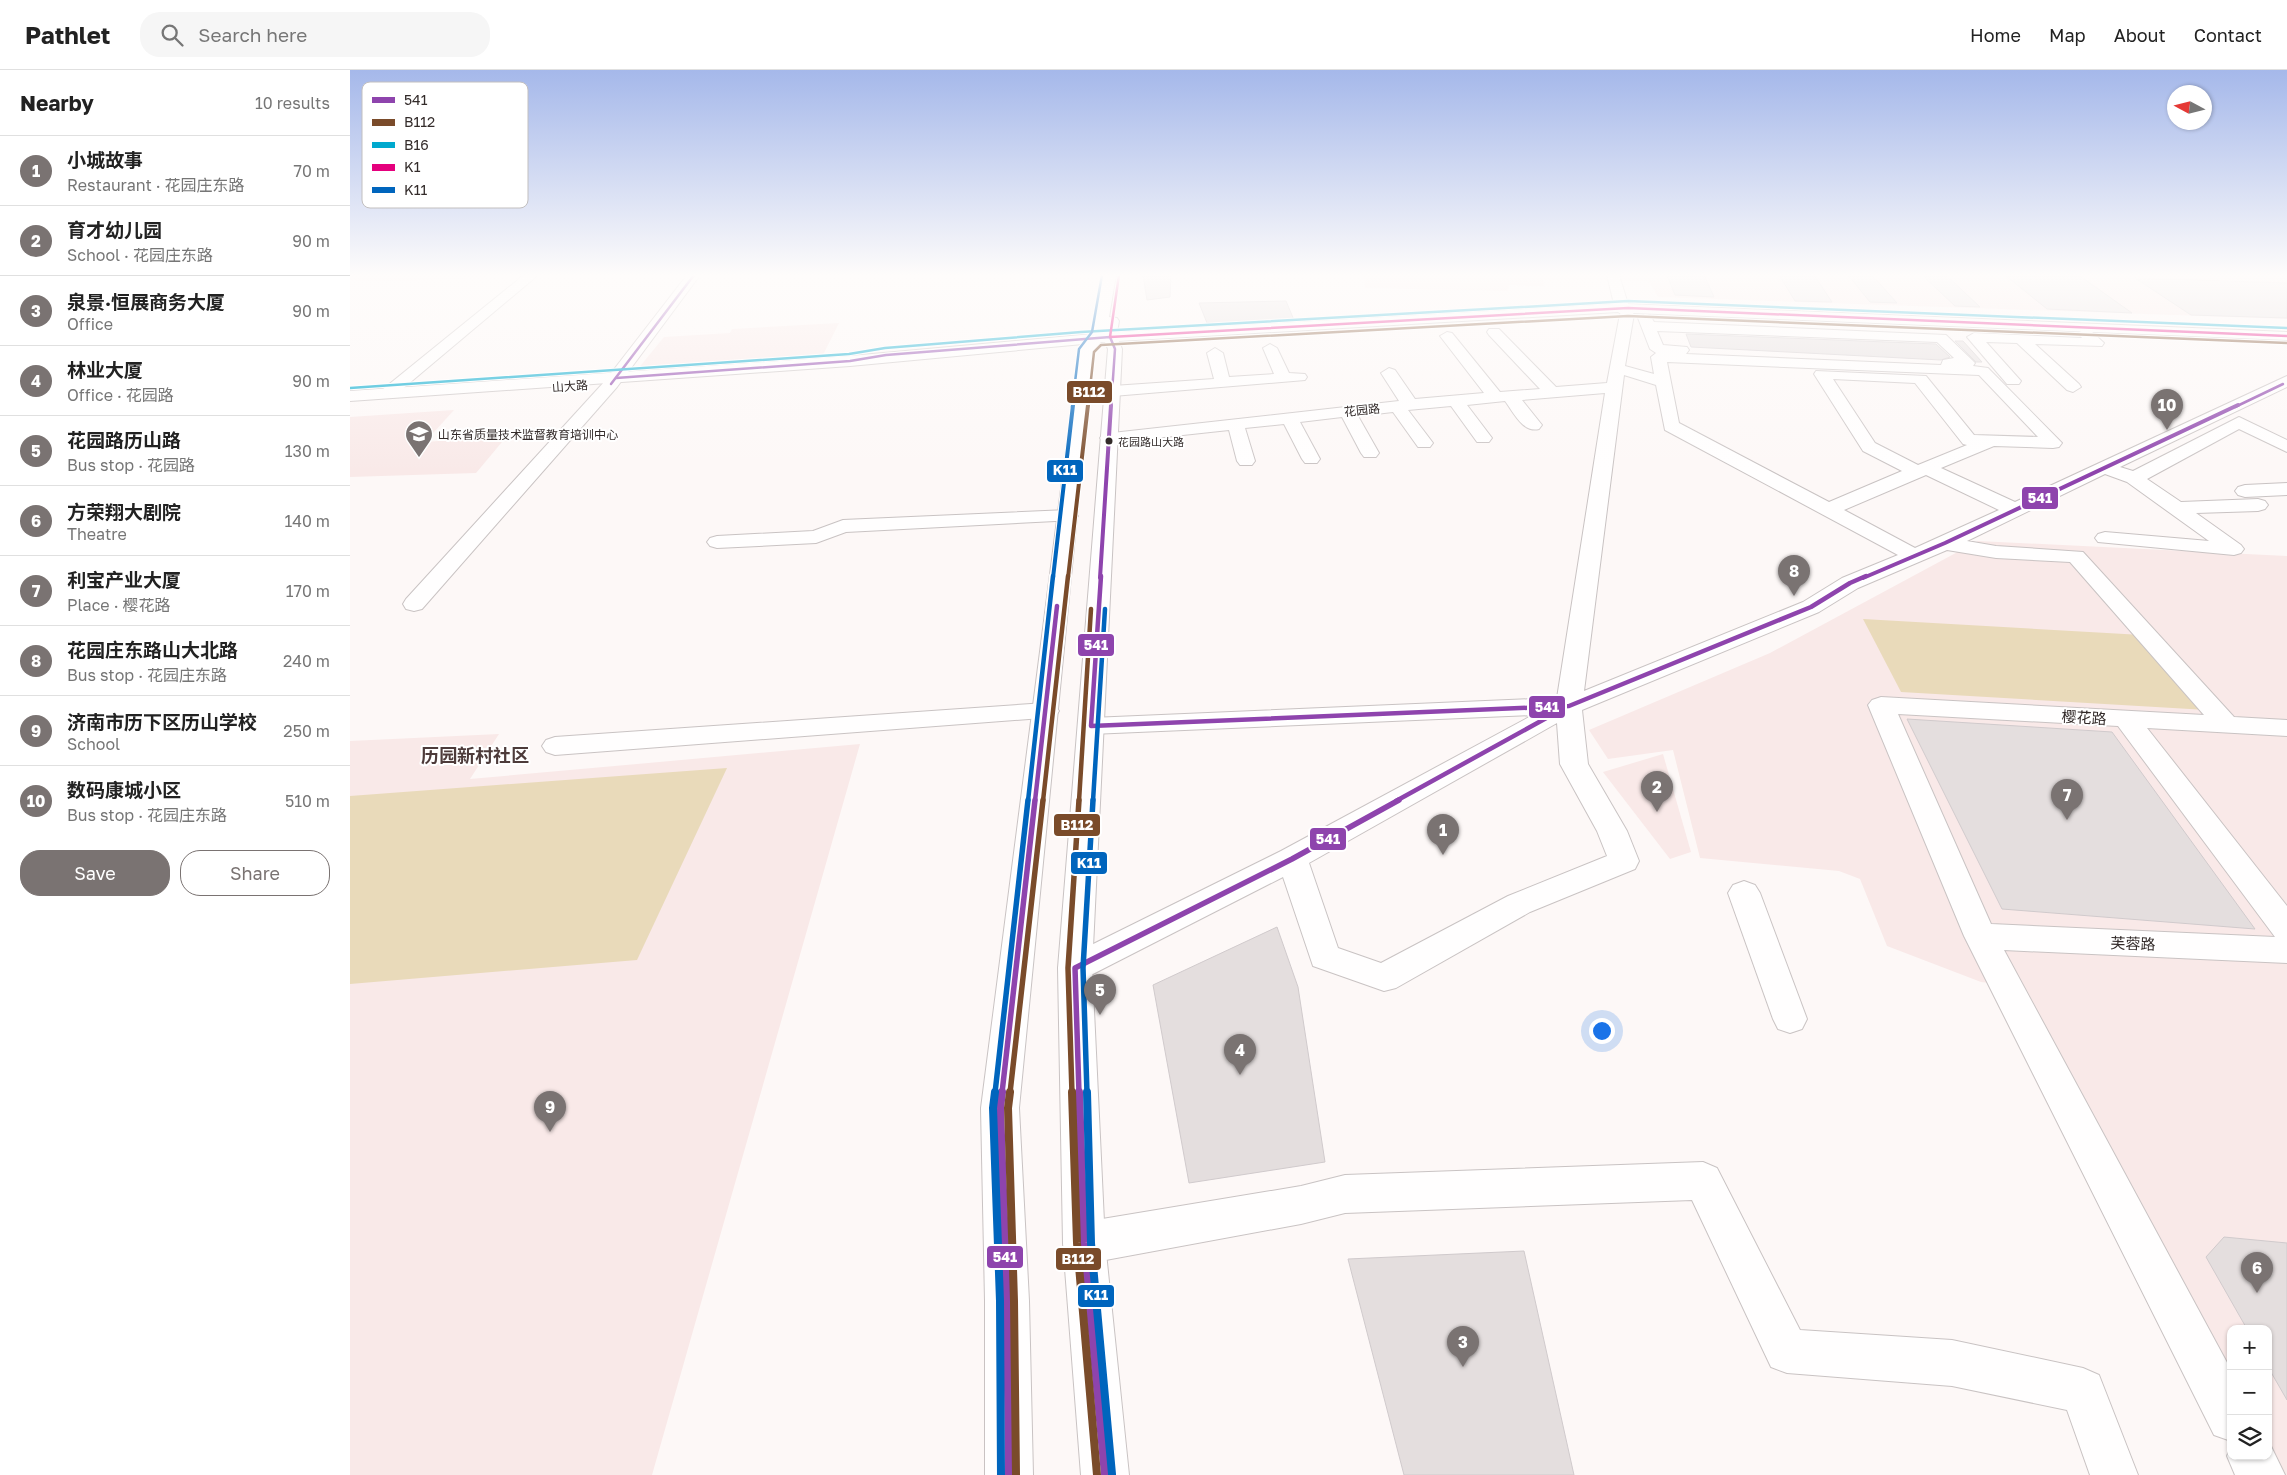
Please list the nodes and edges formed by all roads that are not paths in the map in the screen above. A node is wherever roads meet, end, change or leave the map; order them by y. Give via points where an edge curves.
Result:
1 (2021, 340) edge
2 (452, 341) edge
3 (644, 341) edge
4 (1094, 341) junction
5 (1103, 341) edge
6 (1451, 341) edge
7 (1502, 341) edge
8 (1627, 341) edge
9 (1651, 341) edge
10 (1944, 341) edge
11 (1976, 341) edge
12 (2043, 341) edge
13 (2095, 341) edge
14 (2255, 341) edge
15 (2287, 342) edge
16 (1270, 348) dead end
17 (1215, 353) dead end
18 (1722, 369) dead end
19 (1389, 373) dead end
20 (1822, 374) junction
21 (1284, 378) junction
22 (1616, 378) junction
23 (613, 381) junction
24 (1663, 382) junction
25 (1216, 383) junction
26 (2286, 384) edge
27 (2073, 387) dead end
28 (2019, 388) dead end
29 (1112, 391) junction
30 (1552, 392) junction
31 (388, 393) junction
32 (350, 396) edge
33 (1502, 396) junction
34 (1455, 400) junction
35 (350, 401) edge
36 (1403, 405) junction
37 (1284, 409) junction
38 (1224, 412) junction
39 (1348, 412) junction
40 (1533, 425) dead end
41 (1110, 438) junction
42 (1483, 438) dead end
43 (1991, 441) junction
44 (1424, 443) dead end
45 (2287, 447) edge
46 (1370, 453) dead end
47 (1311, 459) dead end
48 (1246, 461) dead end
49 (2106, 468) junction
50 (1922, 470) junction
51 (2134, 478) junction
52 (2287, 489) edge
53 (2177, 508) junction
54 (1827, 510) junction
55 (2016, 510) junction
56 (1068, 516) junction
57 (2105, 538) dead end
58 (717, 542) dead end
59 (1946, 543) junction
60 (1915, 556) junction
61 (414, 604) dead end
62 (1569, 706) junction
63 (1046, 710) junction
64 (2126, 719) junction
65 (2226, 724) junction
66 (1091, 726) junction
67 (2287, 728) edge
68 (555, 746) dead end
69 (1292, 859) junction
70 (1744, 893) dead end
71 (2287, 929) edge
72 (1980, 936) junction
73 (2287, 950) edge
74 (1075, 968) junction
75 (1790, 1019) dead end
76 (1084, 1243) junction
77 (2229, 1415) edge
78 (2253, 1460) edge
79 (1009, 1475) edge
80 (1105, 1475) edge
81 (2114, 1475) edge
82 (2261, 1475) edge

1 - 27 street
2 - 31 street
3 - 23 street
4 - 5 street, 山大路
4 - 23 street, 山大路
4 - 23 street, 山大路
4 - 29 street via 1115,347
4 - 56 street via 1086,350
6 - 33 street
7 - 30 street
8 - 22 street
9 - 10 street via 1657,349 1967,364
11 - 28 street
12 - 13 street
14 - 15 street, 山大路
16 - 21 street
17 - 25 street
18 - 20 street
19 - 36 street
20 - 43 street via 1920,379 1969,440
20 - 50 street via 1869,447
21 - 25 street
21 - 37 street
22 - 24 street
22 - 30 street, 花园路
22 - 62 street
23 - 31 street, 山大路
23 - 35 street, 山大路
23 - 61 street
24 - 43 street via 1659,356 1983,371 2053,443
24 - 54 street via 1671,426
25 - 29 street
25 - 38 street
26 - 49 street
29 - 41 street
30 - 33 street, 花园路
31 - 32 street, 山大路
33 - 34 street, 花园路
33 - 40 street
34 - 36 street, 花园路
34 - 42 street
36 - 39 street, 花园路
36 - 44 street
37 - 38 street, 花园路
37 - 39 street, 花园路
37 - 47 street
38 - 41 street, 花园路
38 - 48 street
39 - 46 street
41 - 66 street
43 - 50 street
45 - 51 street via 2240,422
49 - 51 street
49 - 55 street
50 - 54 street
50 - 55 street
51 - 53 street
52 - 53 street via 2251,498
53 - 57 street via 2234,549
54 - 60 street
55 - 59 street
56 - 58 street via 843,526 816,537
56 - 63 street
59 - 60 street
59 - 65 street via 1996,552 2076,556
60 - 62 street via 1850,584 1812,607
62 - 66 street
62 - 69 street
62 - 69 street via 1574,764 1612,831 1624,861 1519,904 1384,978 1325,958
63 - 68 street
63 - 79 street via 1000,1108
64 - 65 street, 樱花路
64 - 71 street
64 - 72 street, 樱花路 via 1881,705
65 - 67 street, 樱花路
66 - 74 street
69 - 74 street
70 - 75 street
72 - 73 street, 芙蓉路
72 - 77 street
74 - 76 street
76 - 80 street
76 - 81 street via 1345,1194 1703,1182 1787,1351 1952,1363 2083,1391
78 - 82 street

